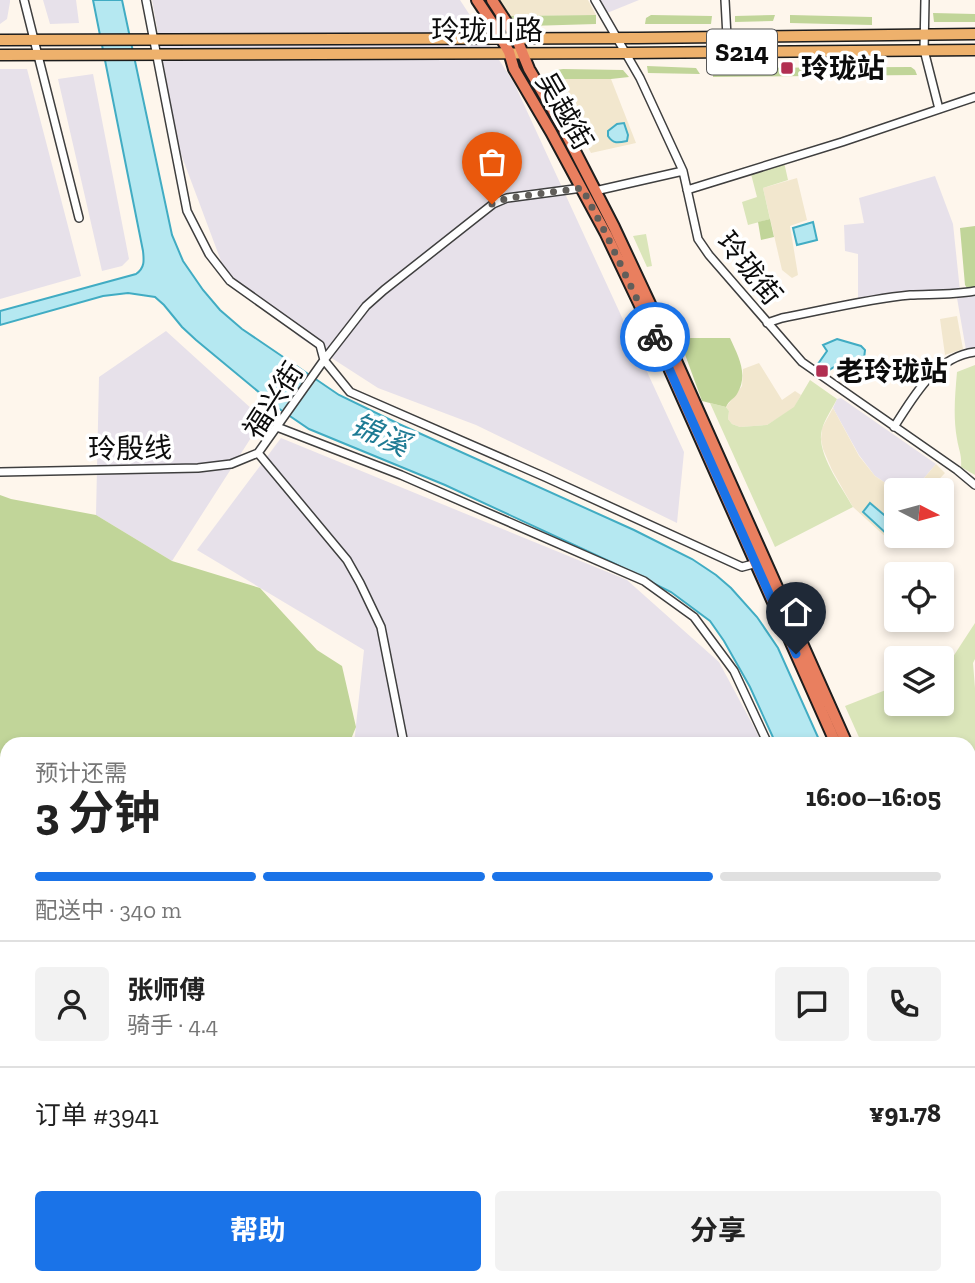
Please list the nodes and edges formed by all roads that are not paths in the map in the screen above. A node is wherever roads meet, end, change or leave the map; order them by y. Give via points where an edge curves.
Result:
1 (24, 0) edge
2 (146, 0) edge
3 (477, 0) edge
4 (492, 0) edge
5 (594, 0) edge
6 (725, 0) edge
7 (925, 0) edge
8 (924, 34) junction
9 (975, 34) edge
10 (500, 37) junction
11 (516, 37) junction
12 (727, 37) junction
13 (617, 38) junction
14 (153, 39) junction
15 (0, 40) edge
16 (34, 40) junction
17 (924, 50) junction
18 (975, 50) edge
19 (509, 52) junction
20 (522, 52) junction
21 (627, 53) junction
22 (156, 54) junction
23 (0, 55) edge
24 (38, 55) junction
25 (975, 97) edge
26 (939, 109) junction
27 (683, 171) junction
28 (582, 188) junction
29 (687, 190) junction
30 (595, 191) junction
31 (79, 218) dead end
32 (975, 291) edge
33 (767, 323) junction
34 (975, 352) edge
35 (324, 360) junction
36 (277, 427) junction
37 (894, 427) junction
38 (258, 453) junction
39 (0, 472) edge
40 (975, 485) edge
41 (757, 563) junction
42 (403, 737) edge
43 (765, 737) edge
44 (833, 737) edge
45 (844, 737) edge

1 - 16 street
2 - 14 street
3 - 10 highway, 吴越街
4 - 11 highway, 吴越街
5 - 13 street, 玲珑街
6 - 12 street
7 - 8 street
8 - 9 main road, 玲珑山路 / S214
8 - 12 main road, 玲珑山路 / S214
8 - 17 street
10 - 11 main road, 玲珑山路
10 - 14 main road, 玲珑山路
10 - 19 highway, 吴越街
11 - 13 main road, 玲珑山路 / S214
11 - 20 highway, 吴越街
12 - 13 main road, 玲珑山路 / S214
13 - 21 street, 玲珑街
14 - 16 main road, 玲珑山路
14 - 22 street
15 - 16 main road, 玲珑山路
16 - 24 street
17 - 18 main road, 玲珑山路 / S214
17 - 21 main road, 玲珑山路 / S214
17 - 26 street
19 - 20 main road, 玲珑山路 / S214
19 - 22 main road, 玲珑山路
19 - 28 highway, 吴越街 via 514,69
20 - 21 main road, 玲珑山路 / S214
20 - 30 highway, 吴越街
21 - 27 street, 玲珑街
22 - 24 main road, 玲珑山路
22 - 35 street via 187,211 209,254 230,281 320,345
23 - 24 main road, 玲珑山路
24 - 31 street
25 - 26 street
26 - 29 street
27 - 29 street, 玲珑街
27 - 30 street
28 - 35 street, 福兴街 via 492,204 366,306
28 - 41 highway, 吴越街 via 651,327
29 - 33 street, 玲珑街 via 698,239
30 - 45 highway, 吴越街 via 665,336
32 - 33 street via 889,298
33 - 37 street, 玲珑街 via 802,362
34 - 37 street via 933,373
35 - 36 street, 福兴街
35 - 41 street via 351,392 742,567
36 - 38 street, 福兴街
36 - 43 street via 401,475 644,581 694,617 734,671
37 - 40 street, 玲珑街
38 - 39 street, 玲殷线 via 231,464 198,468
38 - 42 street, 福兴街 via 347,560 360,583 381,626
41 - 44 highway, 吴越街

